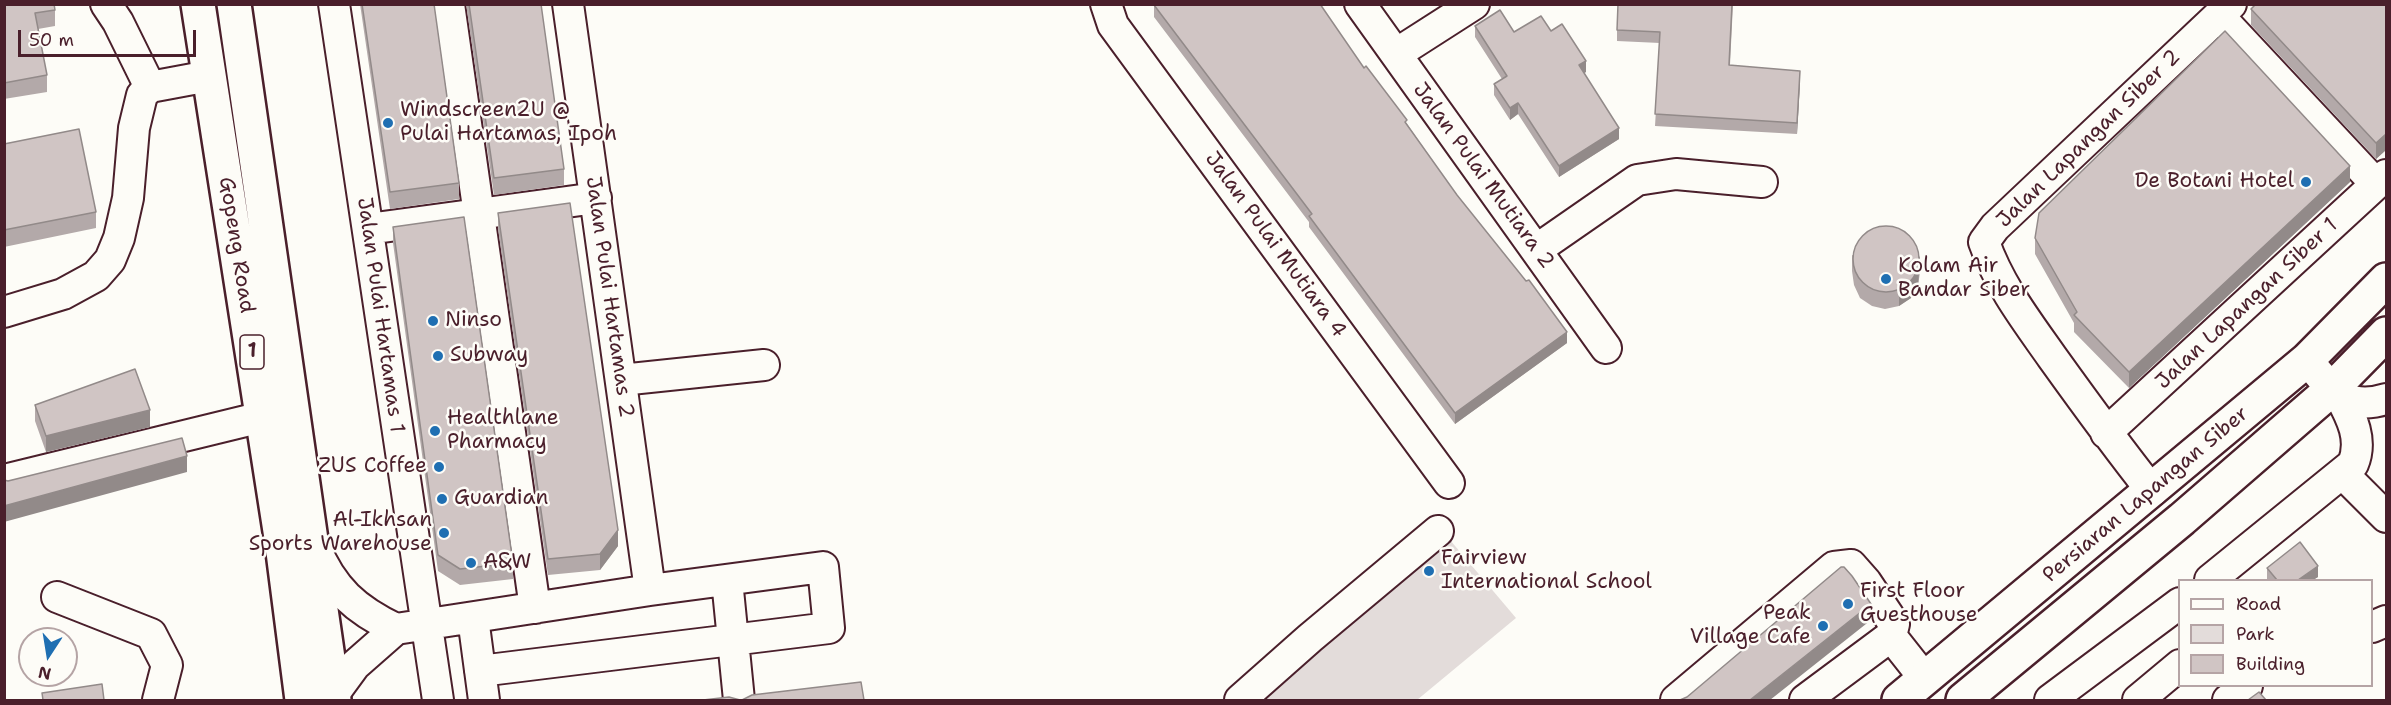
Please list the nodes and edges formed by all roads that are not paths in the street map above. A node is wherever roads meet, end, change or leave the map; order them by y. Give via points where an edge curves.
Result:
1 (106, 4) edge
2 (198, 4) edge
3 (234, 4) edge
4 (248, 4) edge
5 (334, 4) edge
6 (449, 4) edge
7 (568, 4) edge
8 (1106, 4) edge
9 (1360, 4) edge
10 (1474, 4) edge
11 (2225, 10) edge
12 (1396, 54) junction
13 (209, 76) junction
14 (150, 87) junction
15 (251, 120) junction
16 (2381, 180) edge
17 (1762, 182) dead end
18 (596, 198) junction
19 (479, 214) junction
20 (368, 229) junction
21 (1536, 250) junction
22 (2386, 280) edge
23 (4, 312) edge
24 (2386, 334) edge
25 (1606, 348) dead end
26 (2307, 360) junction
27 (764, 365) dead end
28 (621, 380) junction
29 (2336, 393) junction
30 (2386, 399) edge
31 (262, 417) junction
32 (2106, 433) junction
33 (2343, 474) junction
34 (4, 480) edge
35 (1449, 483) dead end
36 (2152, 491) junction
37 (2386, 517) edge
38 (1438, 531) dead end
39 (312, 539) junction
40 (2211, 579) edge
41 (727, 580) junction
42 (650, 590) junction
43 (57, 597) dead end
44 (2178, 604) edge
45 (535, 608) junction
46 (473, 618) junction
47 (427, 625) junction
48 (396, 630) junction
49 (1891, 636) junction
50 (733, 638) junction
51 (2178, 667) edge
52 (480, 671) junction
53 (1925, 679) junction
54 (2246, 687) edge
55 (323, 699) edge
56 (158, 700) edge
57 (438, 700) edge
58 (484, 700) edge
59 (739, 700) edge
60 (1240, 700) edge
61 (1676, 700) edge
62 (1805, 700) edge
63 (1899, 700) edge
64 (1964, 700) edge
65 (2050, 700) edge
66 (2138, 700) edge
67 (2228, 700) edge

1 - 14 street
2 - 13 main road, Gopeng Road / 1
3 - 15 main road, Gopeng Road / 1
4 - 15 main road via 260,88
5 - 20 street, Jalan Pulai Hartamas 1
6 - 19 street
7 - 18 street, Jalan Pulai Hartamas 2
8 - 35 street, Jalan Pulai Mutiara 4 via 1113,25
9 - 12 street, Jalan Pulai Mutiara 2
10 - 12 street
11 - 16 street
11 - 32 street, Jalan Lapangan Siber 2 via 1984,242 2009,296
12 - 21 street, Jalan Pulai Mutiara 2
13 - 14 street
13 - 31 main road, Gopeng Road / 1
14 - 23 street via 142,95 134,128 128,198 110,260 96,276 63,294
15 - 39 main road, Gopeng Road / 1
16 - 32 street, Jalan Lapangan Siber 1
17 - 21 street via 1676,174 1637,180
18 - 19 street
18 - 28 street, Jalan Pulai Hartamas 2
19 - 20 street
19 - 45 street
20 - 47 street, Jalan Pulai Hartamas 1
21 - 25 street, Jalan Pulai Mutiara 2
22 - 26 main road, Persiaran Lapangan Siber
24 - 29 main road, Persiaran Lapangan Siber
26 - 29 street
26 - 36 main road, Persiaran Lapangan Siber
27 - 28 street
28 - 42 street, Jalan Pulai Hartamas 2
29 - 30 street via 2363,402
29 - 33 street via 2354,420 2357,455
29 - 64 main road, Persiaran Lapangan Siber
31 - 34 street
31 - 55 main road, Gopeng Road / 1
32 - 36 street, Jalan Lapangan Siber 2
33 - 37 street
33 - 40 street
36 - 53 main road, Persiaran Lapangan Siber
38 - 60 street
39 - 48 street via 325,571 345,597
39 - 55 main road, Gopeng Road / 1
41 - 42 street
41 - 50 street
41 - 50 street via 823,567 829,628
42 - 45 street
43 - 56 street via 151,634 167,665
44 - 65 street
45 - 46 street
46 - 47 street
46 - 52 street
47 - 48 street
47 - 57 street, Jalan Pulai Hartamas 1
48 - 55 street
49 - 53 street
49 - 61 street via 1894,624 1866,582 1851,565 1834,567
49 - 62 street
50 - 52 street
50 - 59 street
51 - 66 street
52 - 58 street
53 - 63 main road, Persiaran Lapangan Siber
54 - 67 street

